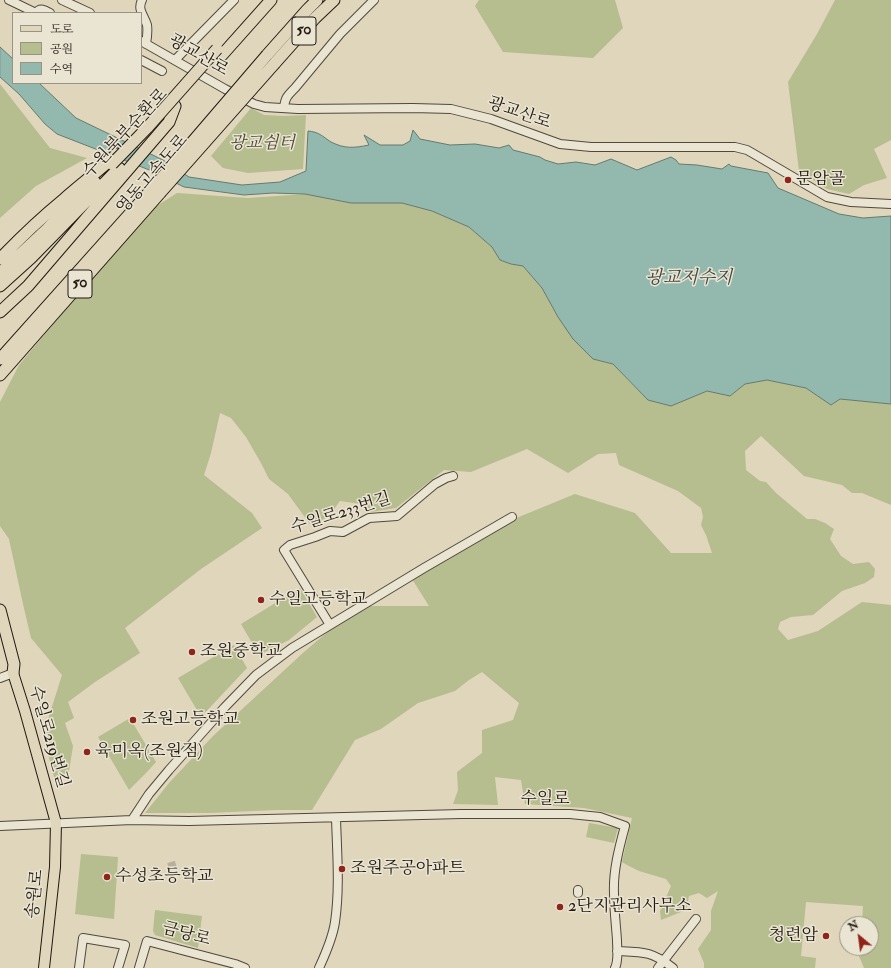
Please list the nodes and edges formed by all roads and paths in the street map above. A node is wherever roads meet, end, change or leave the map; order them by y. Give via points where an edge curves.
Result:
1 (9, 0) edge
2 (62, 0) edge
3 (234, 0) edge
4 (261, 0) edge
5 (271, 0) edge
6 (317, 0) edge
7 (334, 0) edge
8 (374, 0) edge
9 (139, 1) edge
10 (34, 12) edge
11 (37, 12) edge
12 (48, 12) edge
13 (88, 12) edge
14 (141, 12) edge
15 (142, 14) edge
16 (144, 43) edge
17 (219, 52) junction
18 (175, 60) junction
19 (142, 61) edge
20 (162, 71) dead end
21 (284, 108) junction
22 (116, 167) junction
23 (156, 191) junction
24 (891, 204) edge
25 (0, 259) edge
26 (0, 273) edge
27 (0, 286) edge
28 (0, 312) edge
29 (0, 359) edge
30 (0, 375) edge
31 (453, 476) dead end
32 (512, 517) dead end
33 (0, 610) edge
34 (330, 625) junction
35 (0, 629) edge
36 (13, 673) junction
37 (0, 675) edge
38 (0, 678) edge
39 (336, 818) junction
40 (132, 820) junction
41 (56, 823) junction
42 (0, 826) edge
43 (696, 919) dead end
44 (617, 951) junction
45 (664, 960) junction
46 (241, 967) edge
47 (44, 968) edge
48 (79, 968) edge
49 (118, 968) edge
50 (139, 968) edge
51 (319, 968) edge
52 (615, 968) edge
53 (658, 968) edge
54 (673, 968) edge

1 - 10 street
2 - 13 street
3 - 18 street
4 - 17 highway, 수원북부순환로
5 - 17 highway, 수원북부순환로
6 - 23 highway, 영동고속도로 / 50, bridge via 267,55
7 - 23 highway, 영동고속도로 / 50, bridge
8 - 21 street via 348,25 286,96
9 - 14 street
11 - 12 street via 40,9
15 - 16 street via 148,35
16 - 18 street, 광교산로
17 - 22 highway, 수원북부순환로, bridge via 147,128
17 - 22 highway, 수원북부순환로 via 175,106
18 - 21 street, 광교산로 via 254,104
19 - 20 street
21 - 24 street, 광교산로 via 451,109 491,119 570,145 740,148 827,196 851,202
22 - 25 highway via 62,200
22 - 26 highway, 수원북부순환로
22 - 27 highway, 수원북부순환로 via 31,258
22 - 28 highway via 28,286
23 - 29 highway, 영동고속도로 / 50
23 - 30 highway, 영동고속도로 / 50
31 - 34 street, 수일로233번길 via 435,484 397,516 369,518 344,532 330,531 290,545 284,550
32 - 34 street
33 - 36 highway via 14,664
34 - 40 street via 292,648 256,675 169,770
35 - 36 highway
36 - 37 street, 수일로219번길
36 - 38 street
36 - 41 main road, 수일로219번길
39 - 40 street
39 - 44 street, 수일로 via 570,814 600,817 625,826 616,863 614,893
39 - 51 street via 338,898 335,924
40 - 41 street
41 - 42 street
41 - 47 main road, 송원로 via 55,867
43 - 45 street
44 - 45 street via 643,952
44 - 52 street
45 - 53 street
45 - 54 street
46 - 50 street, 금당로 via 147,941
48 - 49 street via 83,938 125,945

